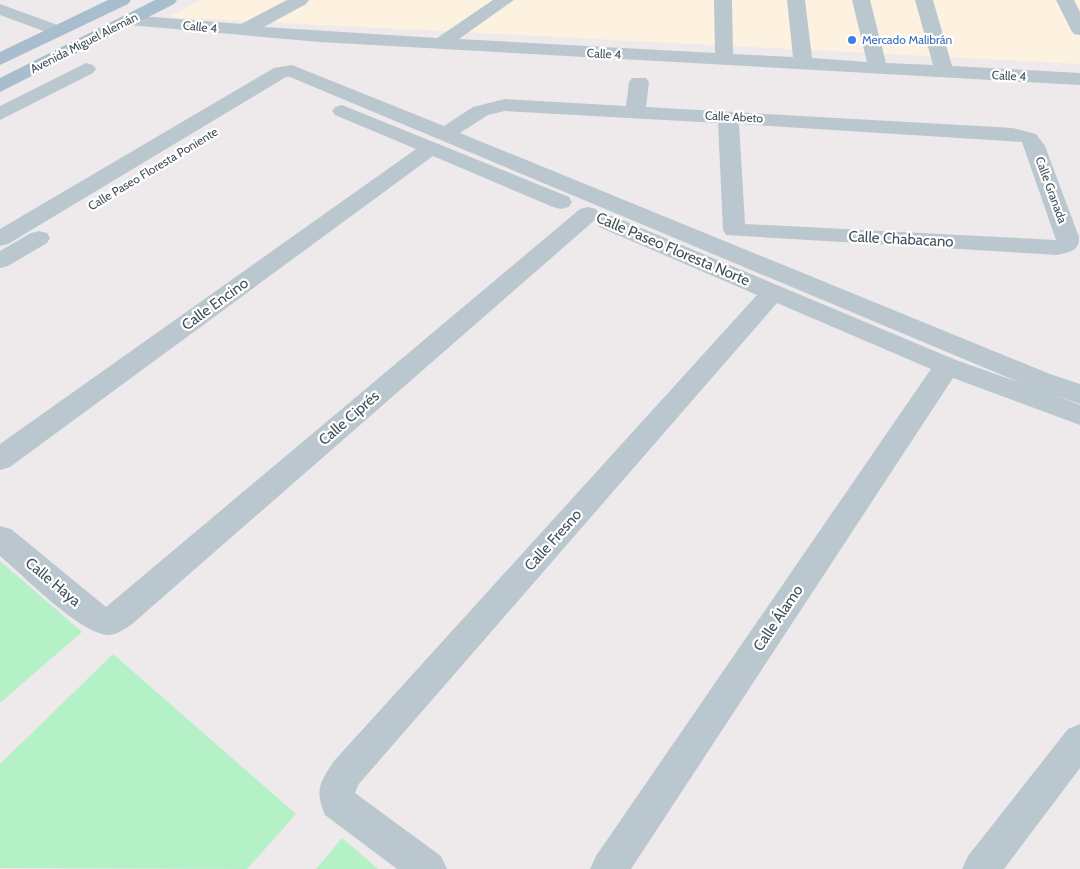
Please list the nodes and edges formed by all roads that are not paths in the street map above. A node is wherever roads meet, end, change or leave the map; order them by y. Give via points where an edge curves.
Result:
1 (15, 0) edge
2 (122, 0) edge
3 (149, 0) edge
4 (168, 0) edge
5 (271, 0) edge
6 (300, 0) edge
7 (505, 0) edge
8 (723, 0) edge
9 (796, 0) edge
10 (861, 0) edge
11 (924, 0) edge
12 (1065, 0) edge
13 (0, 8) edge
14 (129, 20) junction
15 (217, 28) junction
16 (1080, 30) edge
17 (57, 31) junction
18 (242, 31) junction
19 (440, 44) junction
20 (0, 59) edge
21 (724, 61) junction
22 (803, 65) junction
23 (86, 69) dead end
24 (878, 69) junction
25 (944, 72) junction
26 (286, 78) junction
27 (1080, 79) edge
28 (639, 82) dead end
29 (0, 86) edge
30 (636, 112) junction
31 (0, 114) edge
32 (728, 117) junction
33 (1029, 138) joint
34 (438, 141) junction
35 (588, 214) junction
36 (0, 239) edge
37 (1068, 244) joint
38 (720, 248) junction
39 (0, 261) edge
40 (773, 292) junction
41 (948, 366) junction
42 (1080, 394) edge
43 (1080, 415) edge
44 (0, 459) edge
45 (0, 538) edge
46 (109, 622) joint
47 (1080, 740) edge
48 (428, 869) edge
49 (609, 869) edge
50 (981, 869) edge

1 - 13 street
2 - 17 main road, Avenida Miguel Alemán
3 - 14 main road
4 - 14 main road, Avenida Miguel Alemán
5 - 15 street
6 - 18 street
7 - 19 street
8 - 21 street
9 - 22 street
10 - 24 street
11 - 25 street
12 - 16 street
13 - 17 street
14 - 15 street, Calle 4
14 - 17 main road via 84,30
14 - 29 main road, Avenida Miguel Alemán
15 - 18 street, Calle 4
17 - 20 main road, Avenida Miguel Alemán
18 - 19 street, Calle 4
19 - 21 street, Calle 4
21 - 22 street, Calle 4
22 - 24 street, Calle 4
23 - 31 street
24 - 25 street, Calle 4
25 - 27 street, Calle 4
26 - 34 street, Calle Paseo Floresta Norte
26 - 36 street, Calle Paseo Floresta Poniente
26 - 39 street, Calle Paseo Floresta Poniente
28 - 30 street
30 - 32 street, Calle Abeto
30 - 34 street, Calle Abeto via 489,106 478,110
32 - 33 street, Calle Abeto via 1013,134
32 - 38 street
33 - 37 street, Calle Granada via 1038,155
34 - 35 street, Calle Paseo Floresta Norte
34 - 38 street, Calle Paseo Floresta Norte
34 - 44 street, Calle Encino
35 - 38 street, Calle Paseo Floresta Norte
35 - 46 street, Calle Ciprés
37 - 38 street, Calle Chabacano via 1058,248
38 - 40 street, Calle Paseo Floresta Norte
38 - 42 street, Calle Paseo Floresta Norte via 1041,381
40 - 41 street, Calle Paseo Floresta Norte
40 - 48 street, Calle Fresno via 346,773 336,789 338,803
41 - 43 street, Calle Paseo Floresta Norte
41 - 49 street, Calle Álamo
45 - 46 street, Calle Haya via 97,619
47 - 50 street

